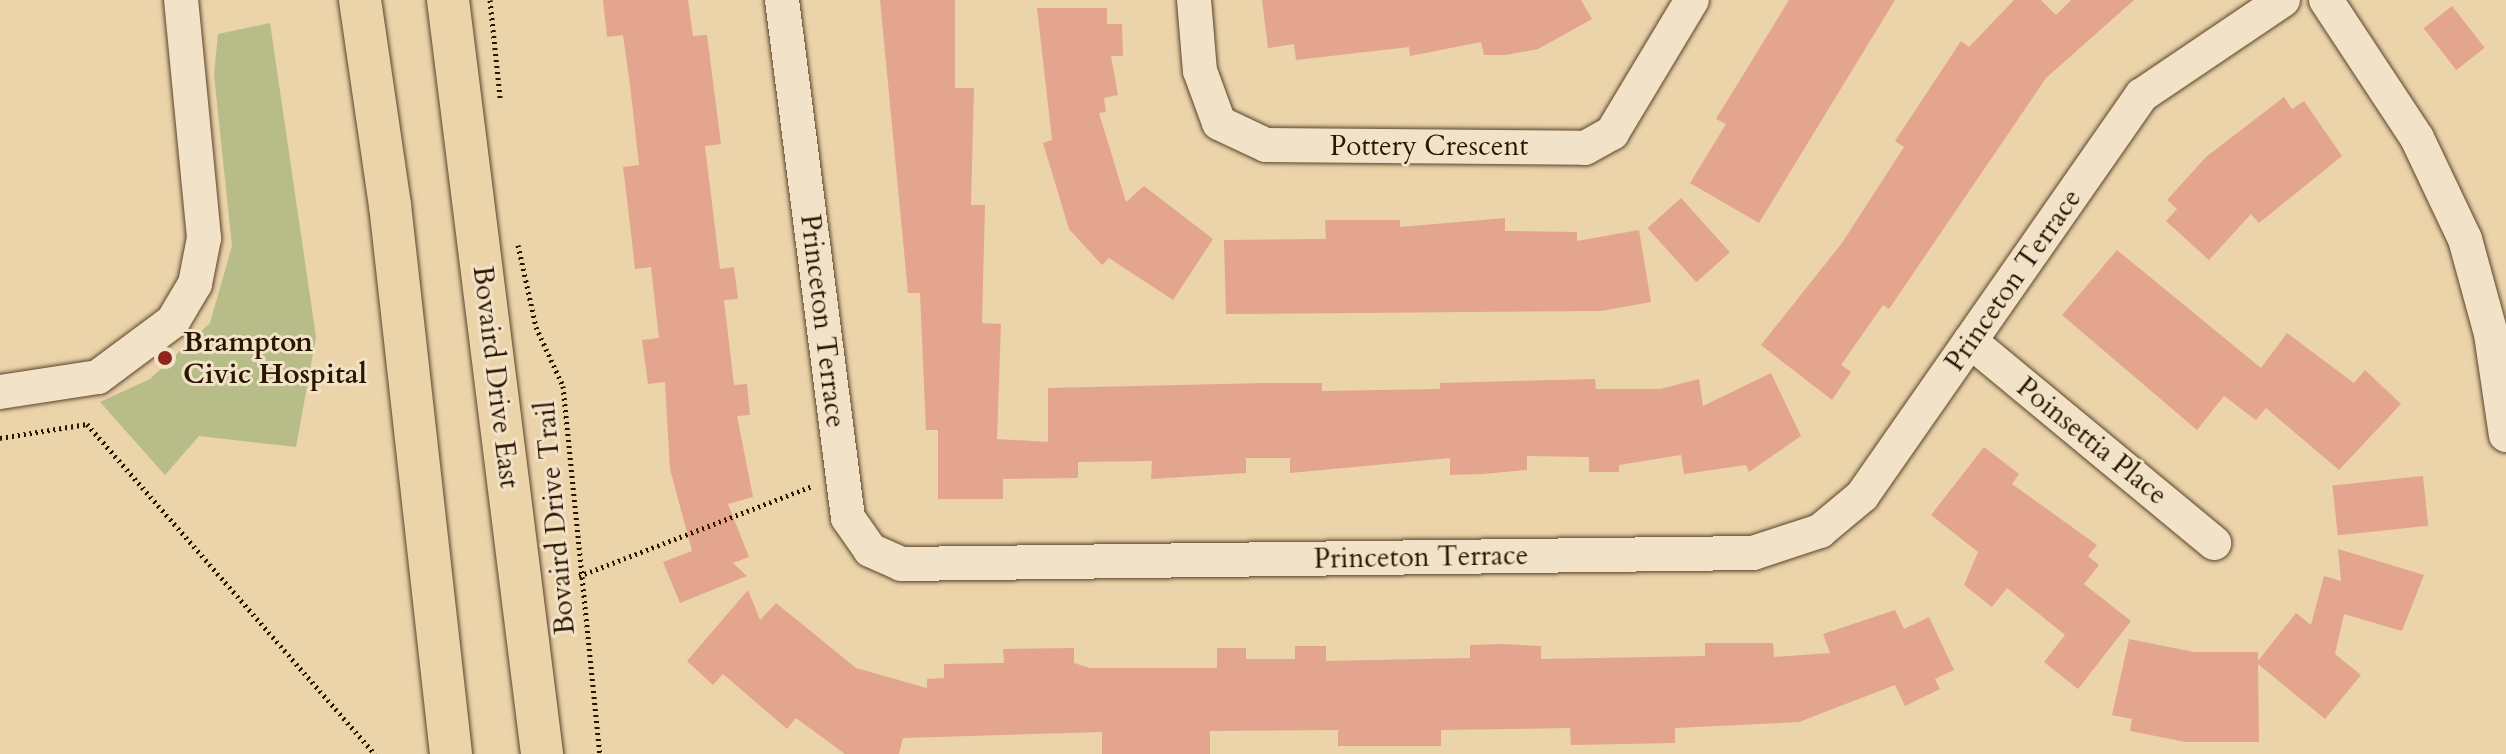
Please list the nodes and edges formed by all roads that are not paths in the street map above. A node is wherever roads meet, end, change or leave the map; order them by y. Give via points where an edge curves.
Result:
1 (183, 0) edge
2 (360, 0) edge
3 (448, 0) edge
4 (782, 0) edge
5 (1194, 0) edge
6 (1692, 0) edge
7 (2283, 0) edge
8 (2326, 0) edge
9 (1970, 341) junction
10 (0, 392) edge
11 (2506, 433) edge
12 (2214, 543) dead end
13 (441, 684) junction
14 (543, 751) edge
15 (419, 754) edge
16 (451, 754) edge

1 - 10 street via 204,238 195,284 173,321 98,377
2 - 13 main road via 390,205
3 - 14 main road, Bovaird Drive East
4 - 9 street, Princeton Terrace via 848,518 870,550 901,564 1753,553 1820,531 1862,496
5 - 6 street, Pottery Crescent via 1200,71 1219,123 1266,145 1585,148 1612,133
7 - 9 street, Princeton Terrace via 2142,95
8 - 11 street via 2417,138 2465,239 2491,334
9 - 12 street, Poinsettia Place
13 - 15 main road
13 - 16 main road

